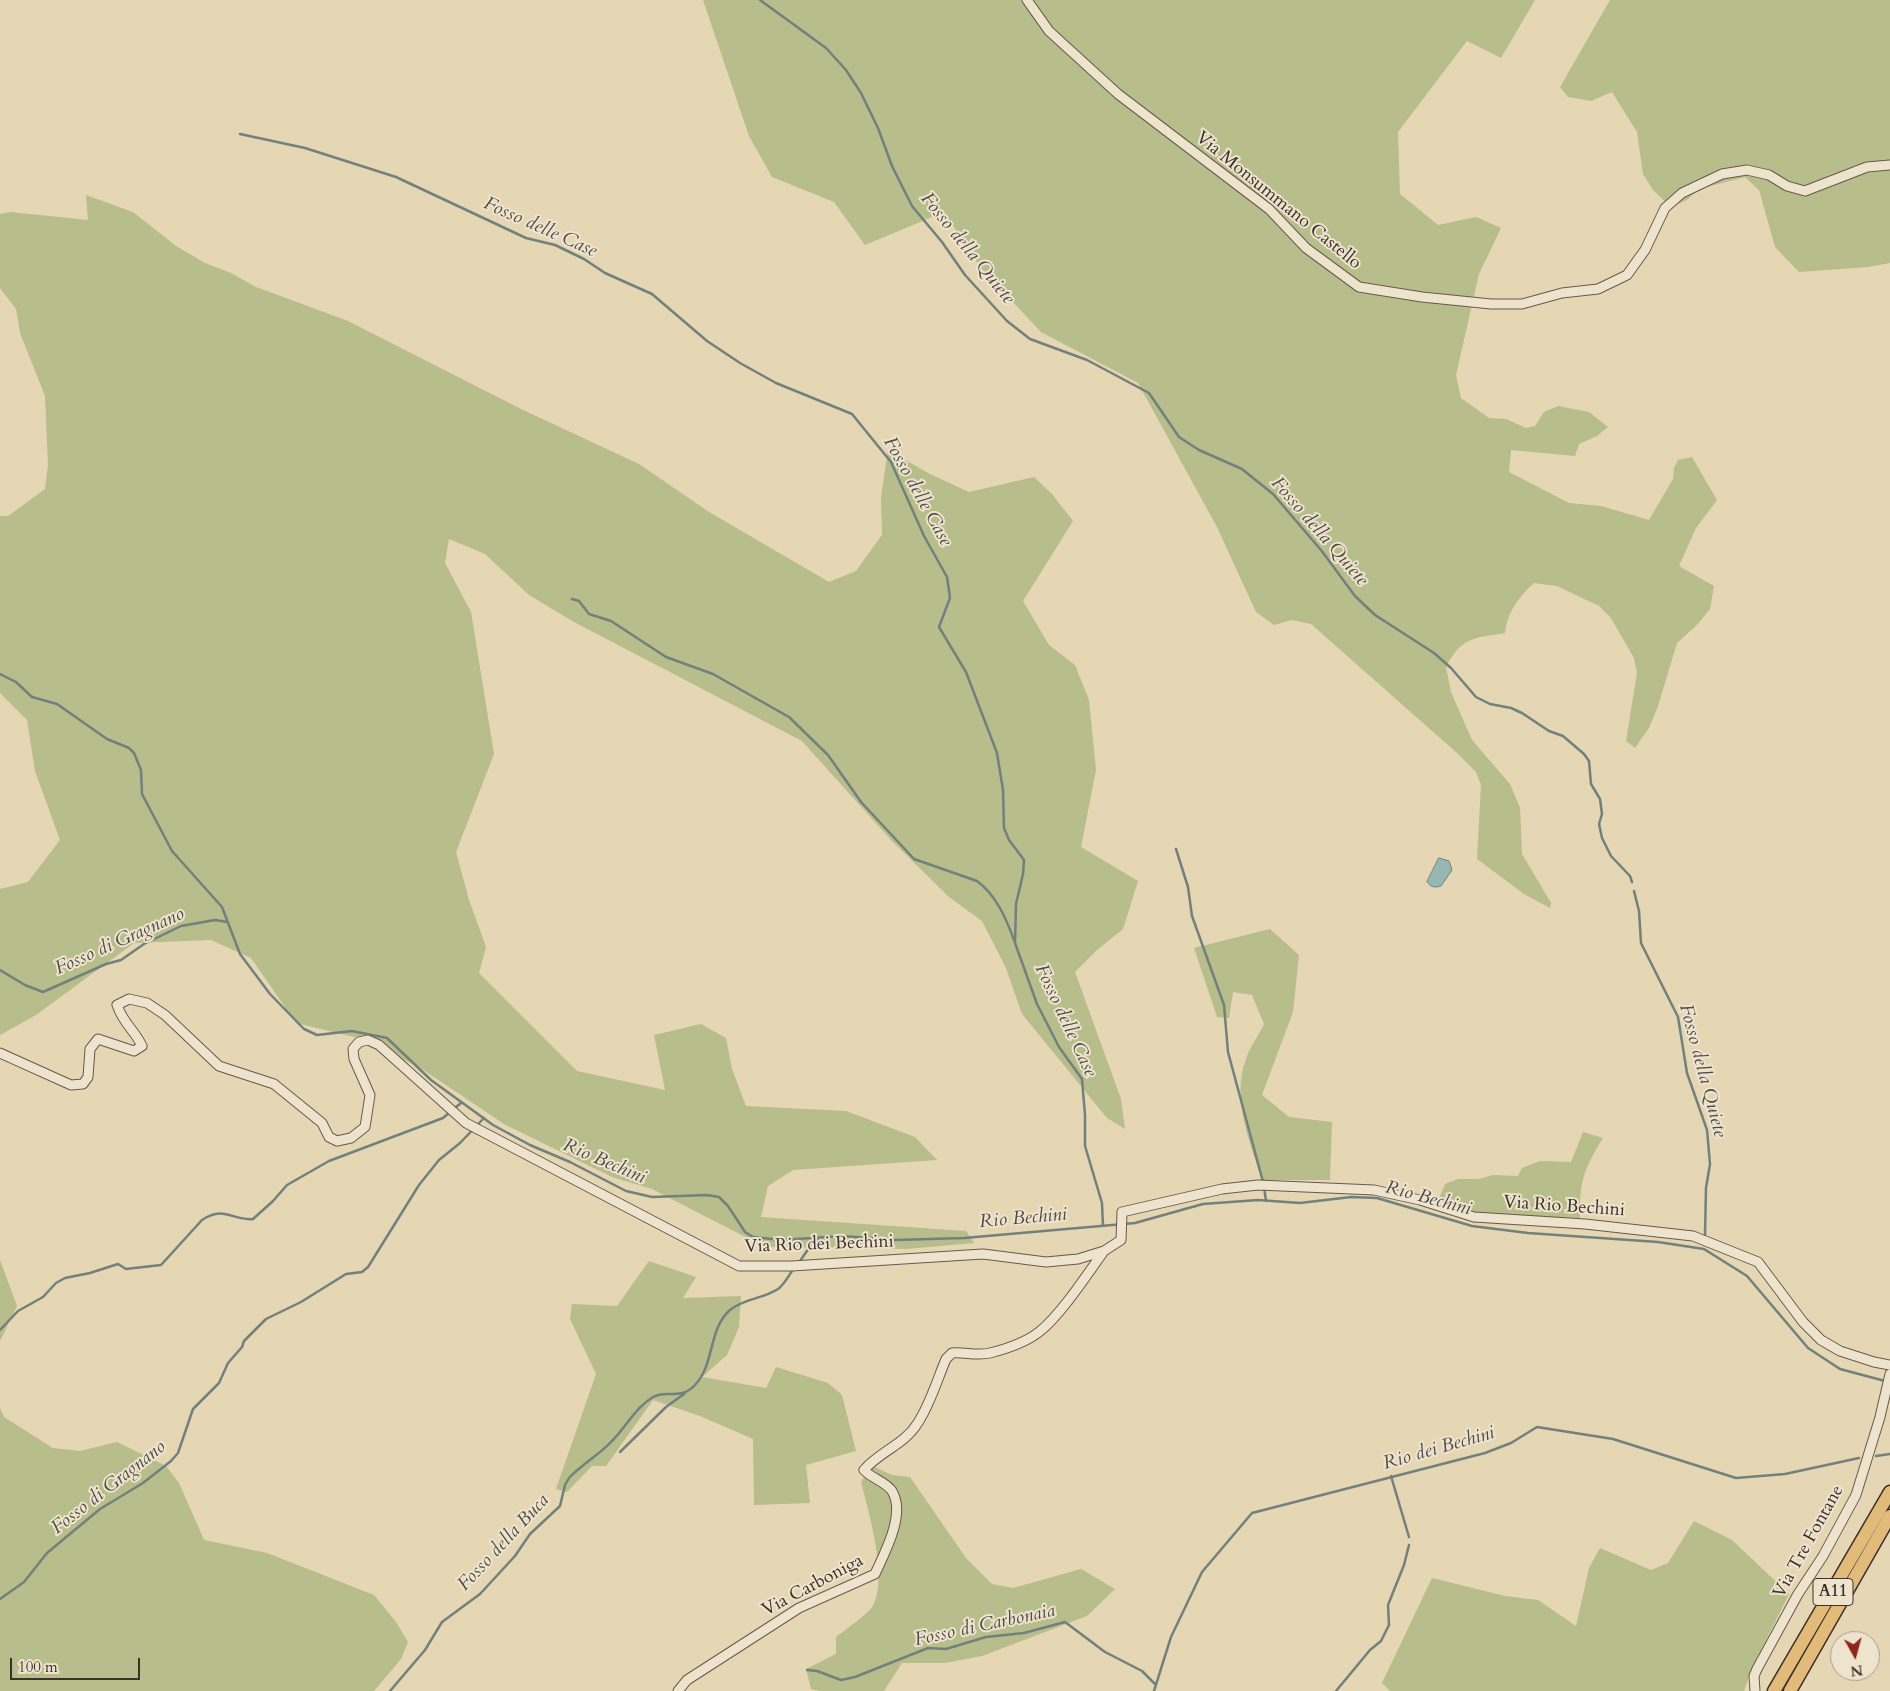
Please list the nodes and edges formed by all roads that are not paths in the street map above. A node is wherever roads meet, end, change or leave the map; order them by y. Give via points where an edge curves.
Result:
1 (1027, 0) edge
2 (1890, 165) edge
3 (0, 1054) edge
4 (1122, 1229) joint
5 (1104, 1251) junction
6 (1890, 1364) edge
7 (1890, 1375) edge
8 (1890, 1492) edge
9 (1890, 1516) edge
10 (678, 1691) edge
11 (1755, 1691) edge
12 (1774, 1691) edge
13 (1790, 1691) edge

1 - 2 street, Via Monsummano Castello via 1049,31 1118,94 1269,209 1306,248 1359,287 1491,304 1522,304 1562,293 1598,289 1627,275 1645,250 1665,208 1682,193 1722,174 1747,170 1769,175 1805,191 1867,168
3 - 5 street, Via Rio dei Bechini via 71,1085 83,1084 88,1077 90,1049 98,1039 134,1051 142,1046 122,1020 117,1005 129,999 146,1003 166,1015 219,1066 274,1084 305,1106 322,1123 329,1137 337,1141 351,1138 365,1127 370,1095 354,1060 353,1050 359,1042 368,1040 378,1044 410,1071 466,1123 739,1266 792,1266 983,1254 1046,1262 1078,1259
4 - 5 street, Via Rio dei Bechini via 1121,1240
4 - 6 street, Via Rio Bechini via 1122,1212 1222,1189 1258,1185 1374,1190 1474,1217 1675,1232 1758,1262 1793,1310 1821,1340 1840,1351
5 - 10 street, Via Carboniga via 1040,1331 1024,1341 990,1353 952,1353 946,1359 917,1425 874,1458 864,1470 891,1491 896,1504 894,1530 875,1574 800,1608 687,1680
7 - 11 street, Via Tre Fontane via 1856,1495 1757,1669
8 - 12 highway, A11
9 - 13 highway, A11

